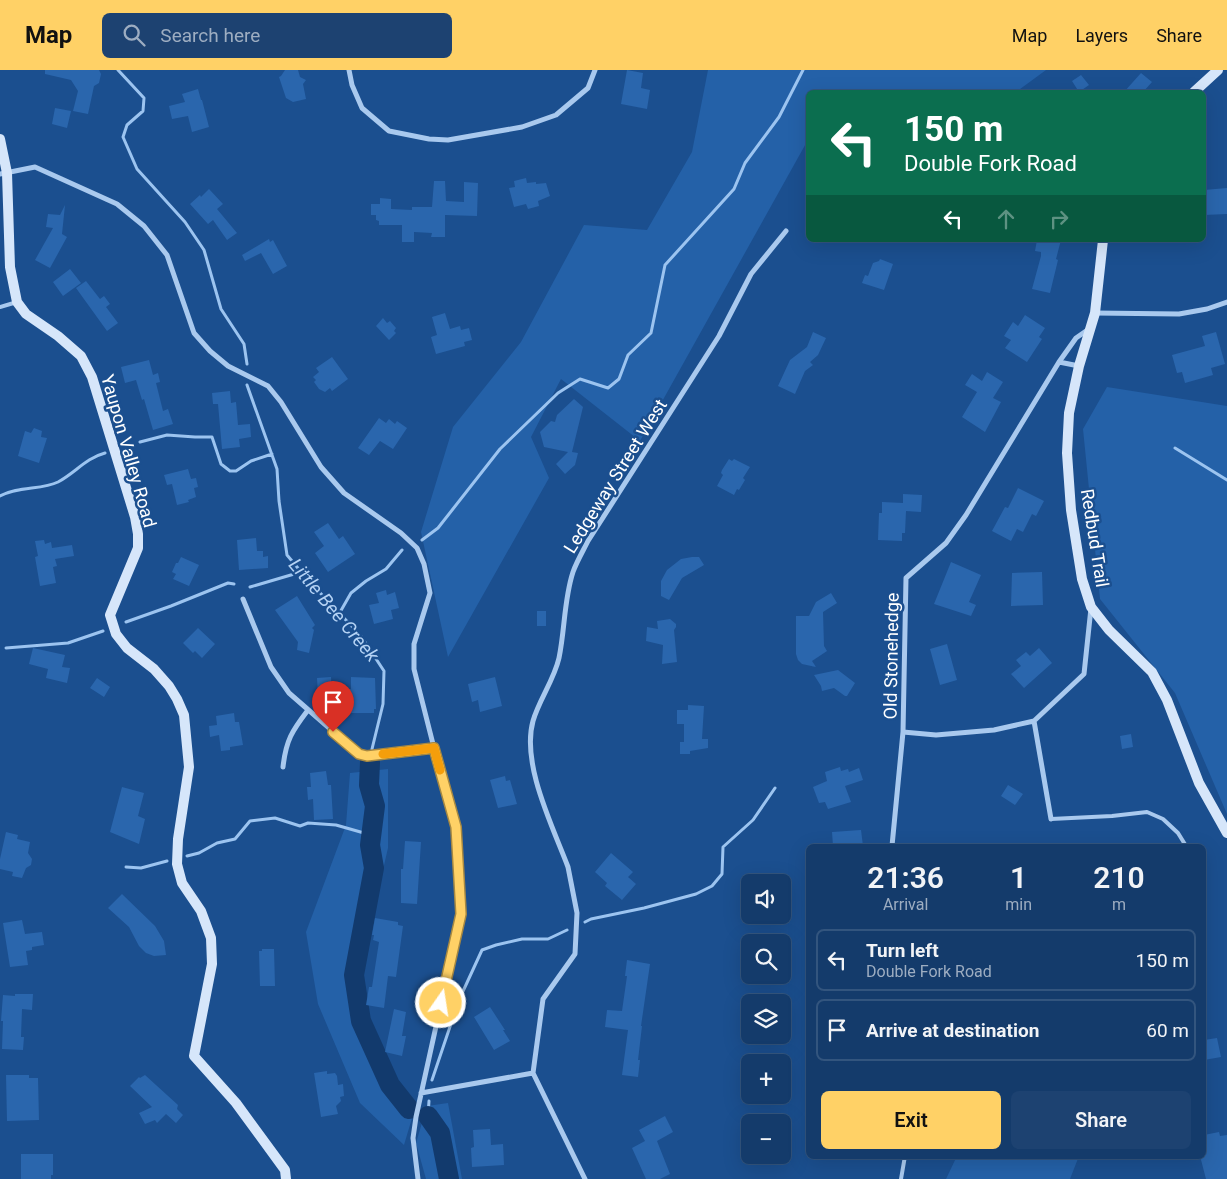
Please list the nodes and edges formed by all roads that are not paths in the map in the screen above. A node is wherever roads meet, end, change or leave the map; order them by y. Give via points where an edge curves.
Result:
1 (349, 70) edge
2 (595, 70) edge
3 (1218, 70) edge
4 (1196, 90) edge
5 (0, 139) edge
6 (3, 174) edge
7 (786, 231) dead end
8 (1103, 242) edge
9 (17, 302) junction
10 (1227, 302) edge
11 (0, 307) edge
12 (1095, 313) junction
13 (1091, 327) junction
14 (1059, 362) junction
15 (1079, 366) junction
16 (243, 598) dead end
17 (1091, 606) junction
18 (308, 710) junction
19 (1034, 721) junction
20 (904, 732) junction
21 (434, 748) junction
22 (283, 767) dead end
23 (1051, 819) joint
24 (1227, 833) edge
25 (892, 844) edge
26 (1185, 844) edge
27 (533, 1072) junction
28 (421, 1093) junction
29 (904, 1159) edge
30 (286, 1179) edge
31 (418, 1179) edge
32 (585, 1179) edge
33 (901, 1179) edge

1 - 2 street via 362,108 389,131 448,140 522,127 556,115 588,88
3 - 4 street
5 - 6 street
6 - 9 street via 10,268
6 - 21 street via 35,167 117,204 144,226 167,255 194,333 228,366 268,386 321,467 344,493 417,548 430,593 414,644 414,669
7 - 27 street, Ledgeway Street West via 751,274 719,336 588,540 573,571 558,659 533,722 530,750 540,793 572,879 577,913 575,954 543,999
8 - 12 street, Redbud Trail
9 - 11 lane
9 - 30 street, Yaupon Valley Road via 26,314 81,356 92,376 138,534 138,548 110,615 116,634 169,686 184,715 189,768 177,864 182,883 201,911 211,938 212,955 194,1056 236,1103 284,1170
10 - 12 street via 1179,314
12 - 13 street, Redbud Trail
13 - 14 street, Old Stonehedge via 1076,338
13 - 15 street, Redbud Trail
14 - 15 street
14 - 20 street, Old Stonehedge via 966,515 946,543 906,578
15 - 17 street, Redbud Trail via 1069,413 1067,453 1082,579
16 - 18 street via 270,667 289,693
17 - 19 street via 1084,674
17 - 24 street, Redbud Trail via 1109,630 1152,672 1167,700 1199,783
18 - 21 street via 359,754 367,756
18 - 22 street via 291,733
19 - 20 street, Old Stonehedge via 994,730 936,735
19 - 23 street
20 - 25 street
21 - 28 street via 456,827 461,914
23 - 26 lane via 1146,812 1163,819
27 - 28 street
27 - 32 street
28 - 31 street via 413,1138
29 - 33 lane

